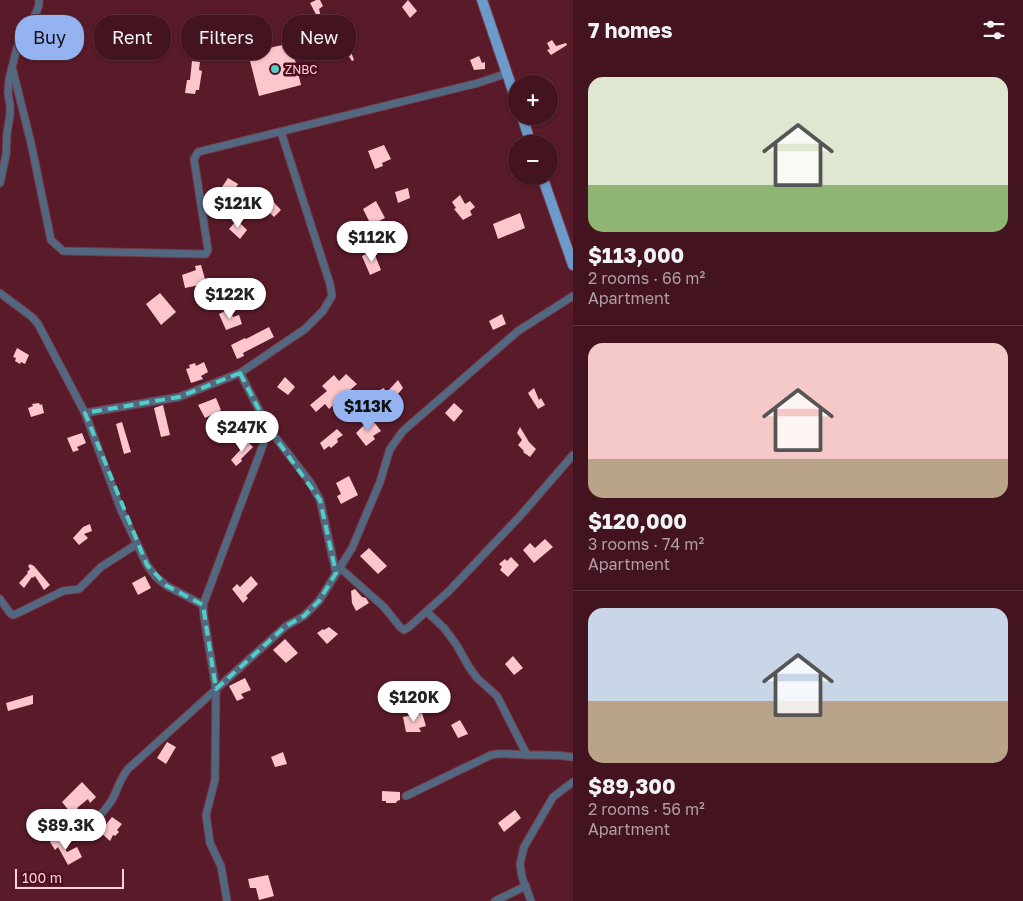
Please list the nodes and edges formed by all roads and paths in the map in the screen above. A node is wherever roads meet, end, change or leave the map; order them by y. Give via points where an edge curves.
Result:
1 (39, 0) edge
2 (482, 0) edge
3 (12, 67) junction
4 (508, 73) joint
5 (281, 132) junction
6 (0, 183) edge
7 (545, 185) edge
8 (573, 265) edge
9 (0, 292) edge
10 (573, 296) edge
11 (240, 373) junction
12 (85, 413) junction
13 (269, 428) junction
14 (573, 455) edge
15 (137, 544) junction
16 (338, 571) junction
17 (0, 599) edge
18 (203, 605) junction
19 (427, 612) junction
20 (216, 689) junction
21 (527, 755) junction
22 (573, 756) edge
23 (573, 782) edge
24 (406, 796) dead end
25 (82, 833) dead end
26 (526, 886) junction
27 (227, 901) edge
28 (495, 901) edge
29 (530, 901) edge

1 - 3 street
2 - 4 main road
3 - 5 street via 52,240 63,251 206,254 195,154
3 - 6 street via 6,155
4 - 5 street
5 - 11 street via 332,296 323,311 305,329
7 - 8 main road
9 - 12 street via 38,324
10 - 16 street via 518,331 403,431 390,449 352,548
11 - 12 street via 179,397
11 - 13 street
12 - 15 street
13 - 16 street via 320,500
13 - 18 street
14 - 19 street
15 - 17 street via 101,568 79,589 62,591 13,615
15 - 18 street via 156,577
16 - 19 street via 384,607 404,630
16 - 20 street via 309,611 286,626
18 - 20 street
19 - 21 street via 444,628 477,678 497,696
20 - 25 street via 128,769 105,810
20 - 27 street via 215,780 206,814 210,843 221,866
21 - 22 street
21 - 24 street via 491,755
23 - 26 street via 552,796 524,847 520,864
26 - 28 street
26 - 29 street

